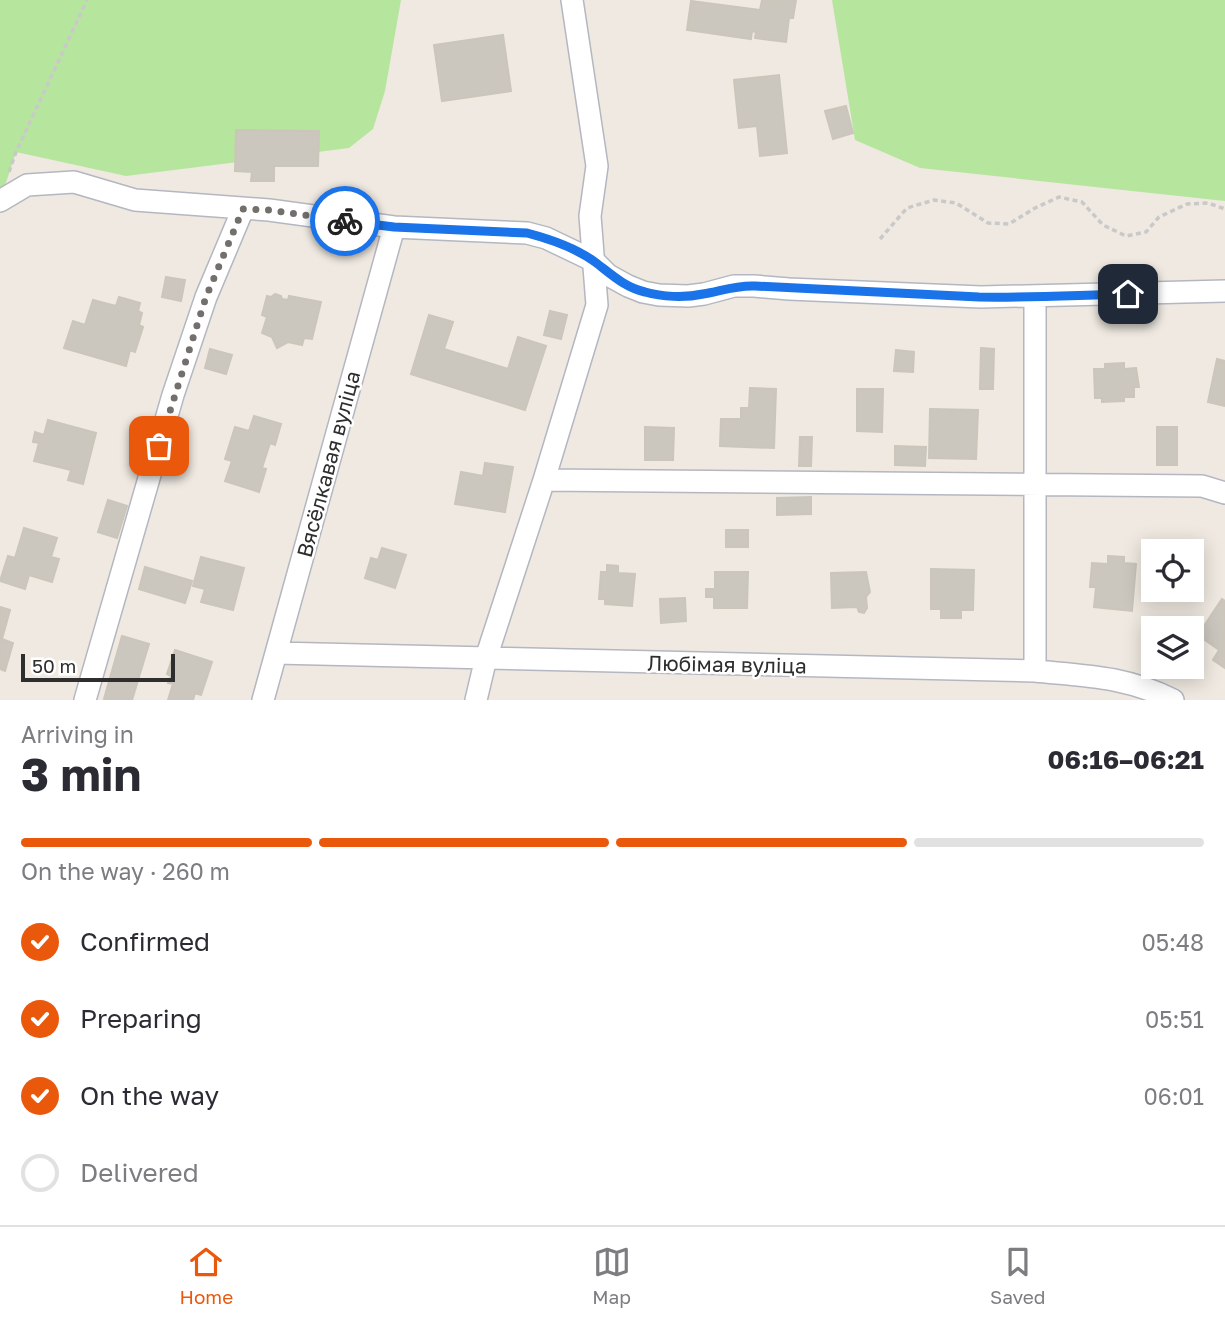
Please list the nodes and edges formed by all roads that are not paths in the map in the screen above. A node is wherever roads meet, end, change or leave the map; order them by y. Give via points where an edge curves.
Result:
1 (572, 0) edge
2 (0, 201) edge
3 (243, 209) junction
4 (394, 227) junction
5 (594, 261) junction
6 (1225, 291) edge
7 (1035, 296) junction
8 (544, 480) junction
9 (1035, 485) junction
10 (1225, 493) edge
11 (276, 653) junction
12 (486, 658) junction
13 (1035, 671) junction
14 (85, 700) edge
15 (264, 700) edge
16 (476, 700) edge
17 (1173, 700) edge

1 - 5 street via 597,166 590,216
2 - 3 street via 27,185 74,182 135,201
3 - 4 street
3 - 14 street via 206,297 173,395
4 - 5 street via 527,233
4 - 11 street, Вясёлкавая вуліца
5 - 7 street via 628,286 674,296 734,286
5 - 8 street via 597,305
6 - 7 street
7 - 9 street
8 - 9 street
8 - 12 street
9 - 10 street via 1202,486
9 - 13 street
11 - 12 street, Любімая вуліца
11 - 15 street, Вясёлкавая вуліца
12 - 13 street, Любімая вуліца
12 - 16 street
13 - 17 street, Любімая вуліца via 1123,680

